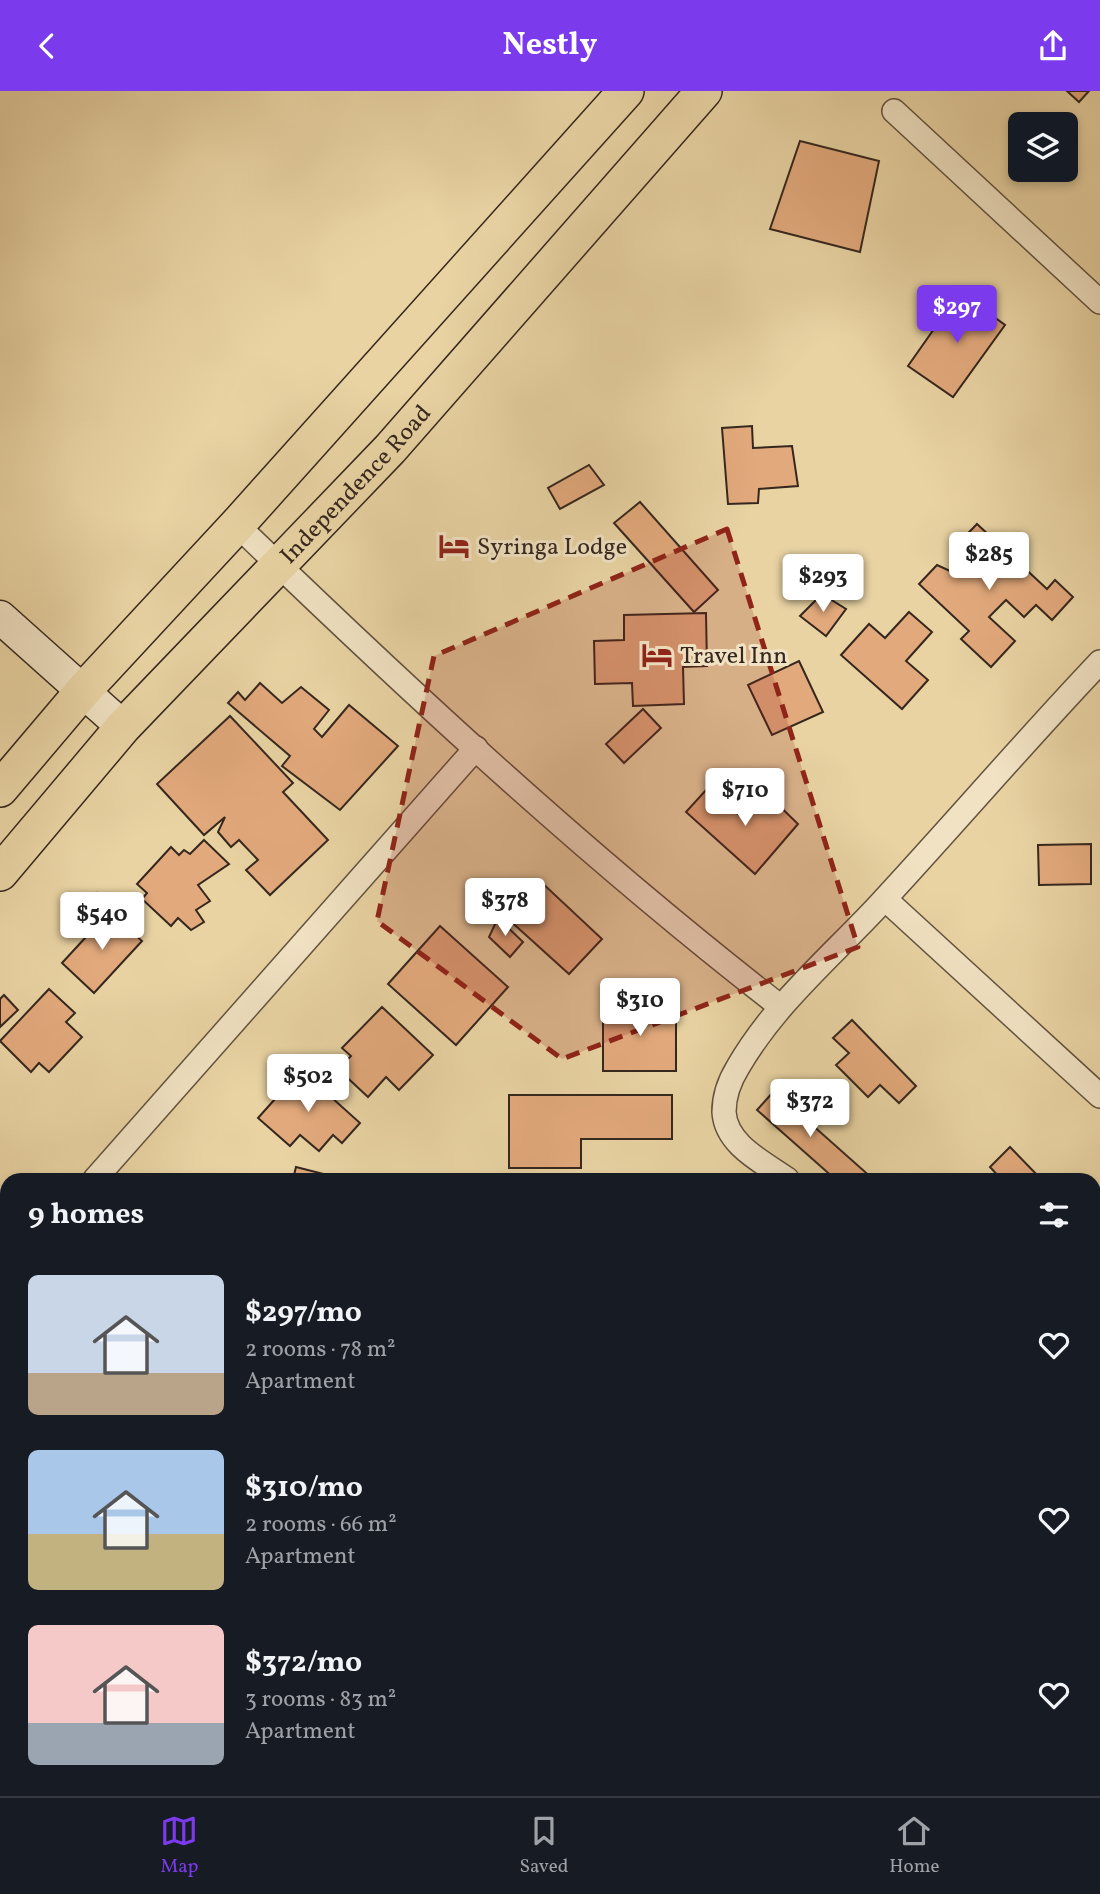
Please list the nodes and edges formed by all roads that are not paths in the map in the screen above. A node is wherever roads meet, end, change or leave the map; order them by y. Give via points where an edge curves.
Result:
1 (626, 91) edge
2 (704, 91) edge
3 (894, 111) dead end
4 (1100, 302) edge
5 (237, 525) junction
6 (278, 564) junction
7 (0, 617) edge
8 (1100, 662) edge
9 (83, 691) junction
10 (123, 727) junction
11 (476, 748) junction
12 (0, 789) edge
13 (0, 873) edge
14 (885, 899) junction
15 (781, 1007) junction
16 (1100, 1096) edge
17 (100, 1173) edge
18 (779, 1173) edge

1 - 5 main road
2 - 6 main road, Independence Road via 390,449
3 - 4 street
5 - 6 street
5 - 9 main road
6 - 10 main road, Independence Road
6 - 11 street
7 - 9 street
8 - 14 street
9 - 10 street
9 - 12 main road
10 - 13 main road, Independence Road
11 - 15 street via 690,937
11 - 17 street
14 - 15 street
14 - 16 street
15 - 18 street via 737,1067 724,1111 737,1143

